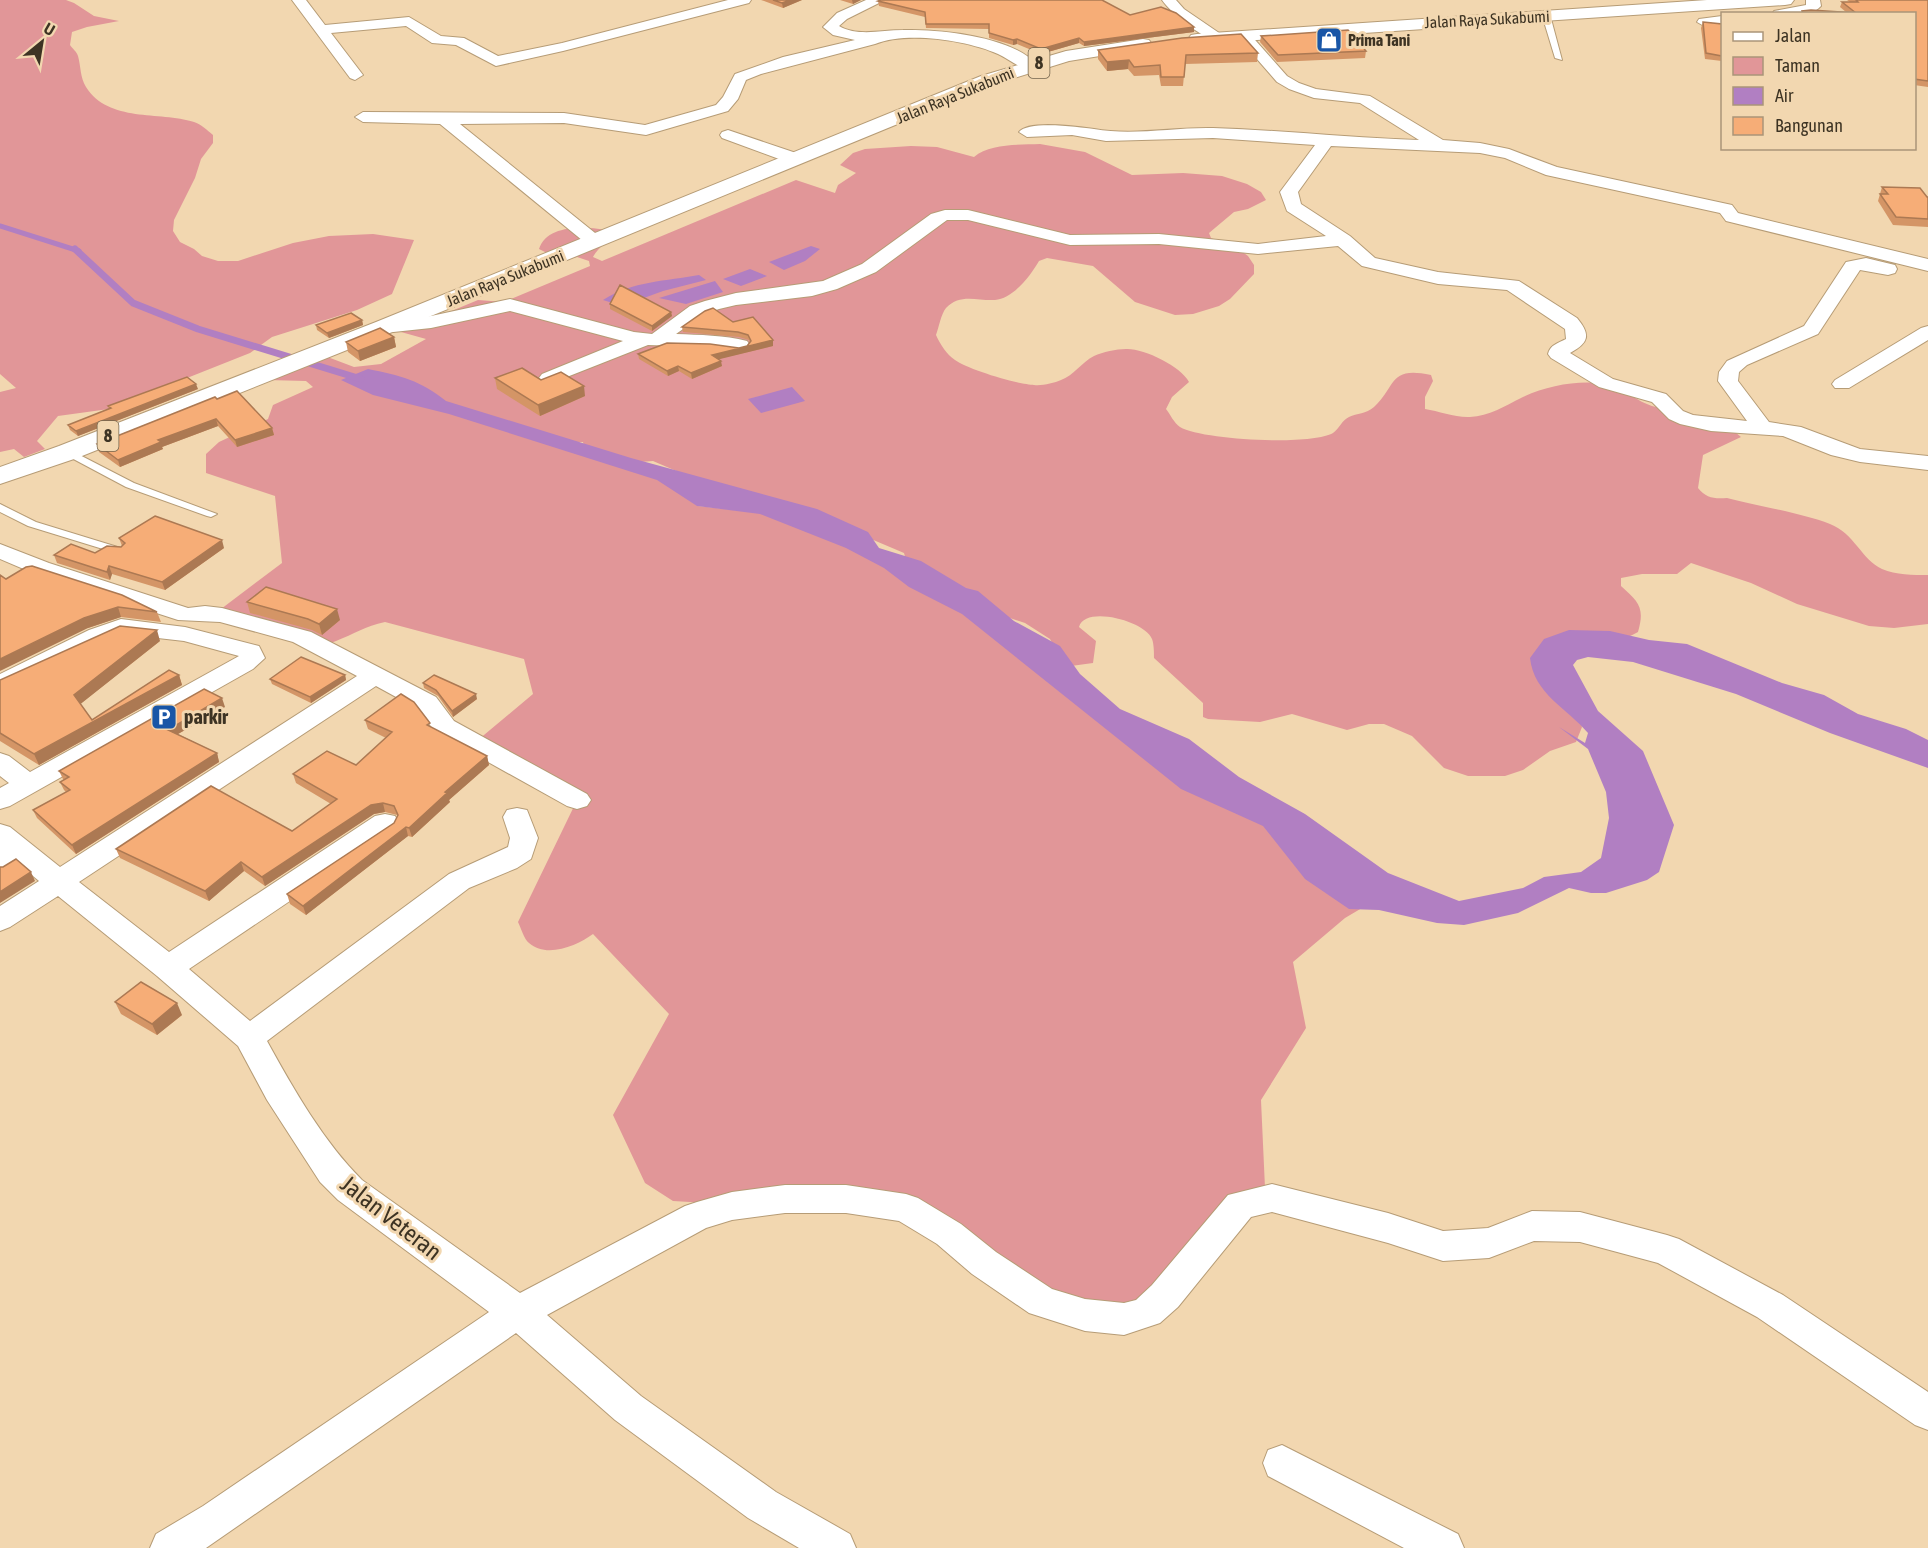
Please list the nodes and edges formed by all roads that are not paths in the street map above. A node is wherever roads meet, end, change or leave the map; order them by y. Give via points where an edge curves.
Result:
1 (300, 0) edge
2 (744, 0) edge
3 (878, 0) edge
4 (1169, 0) edge
5 (1785, 0) edge
6 (1814, 0) edge
7 (1789, 12) edge
8 (1546, 15) junction
9 (1721, 20) edge
10 (1704, 22) edge
11 (322, 30) junction
12 (1243, 35) junction
13 (875, 36) junction
14 (1218, 37) junction
15 (1181, 40) edge
16 (1161, 42) edge
17 (1558, 58) dead end
18 (1030, 66) junction
19 (355, 75) dead end
20 (363, 117) dead end
21 (444, 119) junction
22 (1027, 132) dead end
23 (728, 135) dead end
24 (1327, 141) junction
25 (1439, 145) junction
26 (796, 159) junction
27 (1344, 240) junction
28 (594, 241) junction
29 (1928, 265) edge
30 (1928, 276) edge
31 (384, 327) junction
32 (1928, 332) edge
33 (650, 340) junction
34 (740, 345) edge
35 (549, 378) edge
36 (1842, 384) dead end
37 (1763, 429) junction
38 (68, 452) junction
39 (1928, 463) edge
40 (0, 476) edge
41 (0, 507) edge
42 (211, 514) dead end
43 (0, 551) edge
44 (120, 551) edge
45 (376, 675) junction
46 (0, 684) edge
47 (0, 762) edge
48 (27, 783) junction
49 (0, 800) edge
50 (577, 800) dead end
51 (517, 817) dead end
52 (385, 823) dead end
53 (7, 850) edge
54 (57, 881) junction
55 (0, 920) edge
56 (168, 968) junction
57 (249, 1038) junction
58 (518, 1312) junction
59 (1928, 1413) edge
60 (1282, 1463) dead end
61 (170, 1548) edge
62 (836, 1548) edge
63 (1444, 1548) edge

1 - 11 street
2 - 11 street via 496,61 459,41 437,40 409,21
3 - 13 street via 842,16 830,27 851,35
4 - 14 street via 1179,12
5 - 8 highway, Jalan Raya Sukabumi
6 - 7 street via 1810,8
8 - 12 highway, Jalan Raya Sukabumi
8 - 17 lane
9 - 10 street
11 - 19 street
12 - 14 highway, Jalan Raya Sukabumi
12 - 25 street via 1282,79 1294,86 1314,93 1364,99
13 - 18 street via 911,34 967,41 1017,56
13 - 21 street via 870,41 740,77 722,108 646,130 583,119
14 - 15 highway, Jalan Raya Sukabumi
16 - 18 highway, Jalan Raya Sukabumi / 8 via 1066,56
18 - 26 highway, Jalan Raya Sukabumi / 8
20 - 21 street
21 - 28 street
22 - 24 street via 1072,130 1106,136 1214,133
23 - 26 street
24 - 25 street
24 - 27 street via 1289,197 1293,207
25 - 29 street via 1509,154 1551,171 1726,209 1732,217
26 - 28 highway, Jalan Raya Sukabumi / 8
27 - 33 street via 1257,249 1159,239 1077,240 968,215 945,215 870,268 812,290 712,305 697,310
27 - 37 street via 1370,262 1438,278 1512,285 1570,322 1575,328 1576,342 1558,354 1606,383 1659,398 1687,420
28 - 31 highway, Jalan Raya Sukabumi / 8
30 - 37 street via 1858,263 1810,330 1731,368 1728,381
31 - 33 street via 431,322 510,305
31 - 38 highway, Jalan Raya Sukabumi / 8
32 - 36 street
33 - 34 street
33 - 35 street
37 - 39 street via 1774,427 1856,454
38 - 40 highway, 8
38 - 42 lane via 130,485
41 - 44 lane via 32,524
43 - 45 street via 187,615 222,615 302,637
45 - 50 street via 428,703 446,727
45 - 54 street
46 - 48 street via 121,626 185,634 250,651 252,658
47 - 48 street
48 - 49 street
51 - 57 street via 524,838 521,852 507,862 459,881
52 - 56 street
53 - 54 street, Jalan Veteran
54 - 55 street
54 - 56 street, Jalan Veteran
56 - 57 street, Jalan Veteran
57 - 58 street, Jalan Veteran via 278,1091 332,1172 350,1190
58 - 59 street via 697,1216 732,1206 785,1199 846,1199 906,1208 949,1233 984,1263 1042,1302 1085,1315 1125,1319 1147,1312 1165,1296 1240,1205 1272,1198 1443,1246 1489,1243 1532,1226 1580,1227 1667,1250 1770,1306
58 - 61 street
58 - 62 street, Jalan Veteran via 628,1408 762,1505
60 - 63 street

